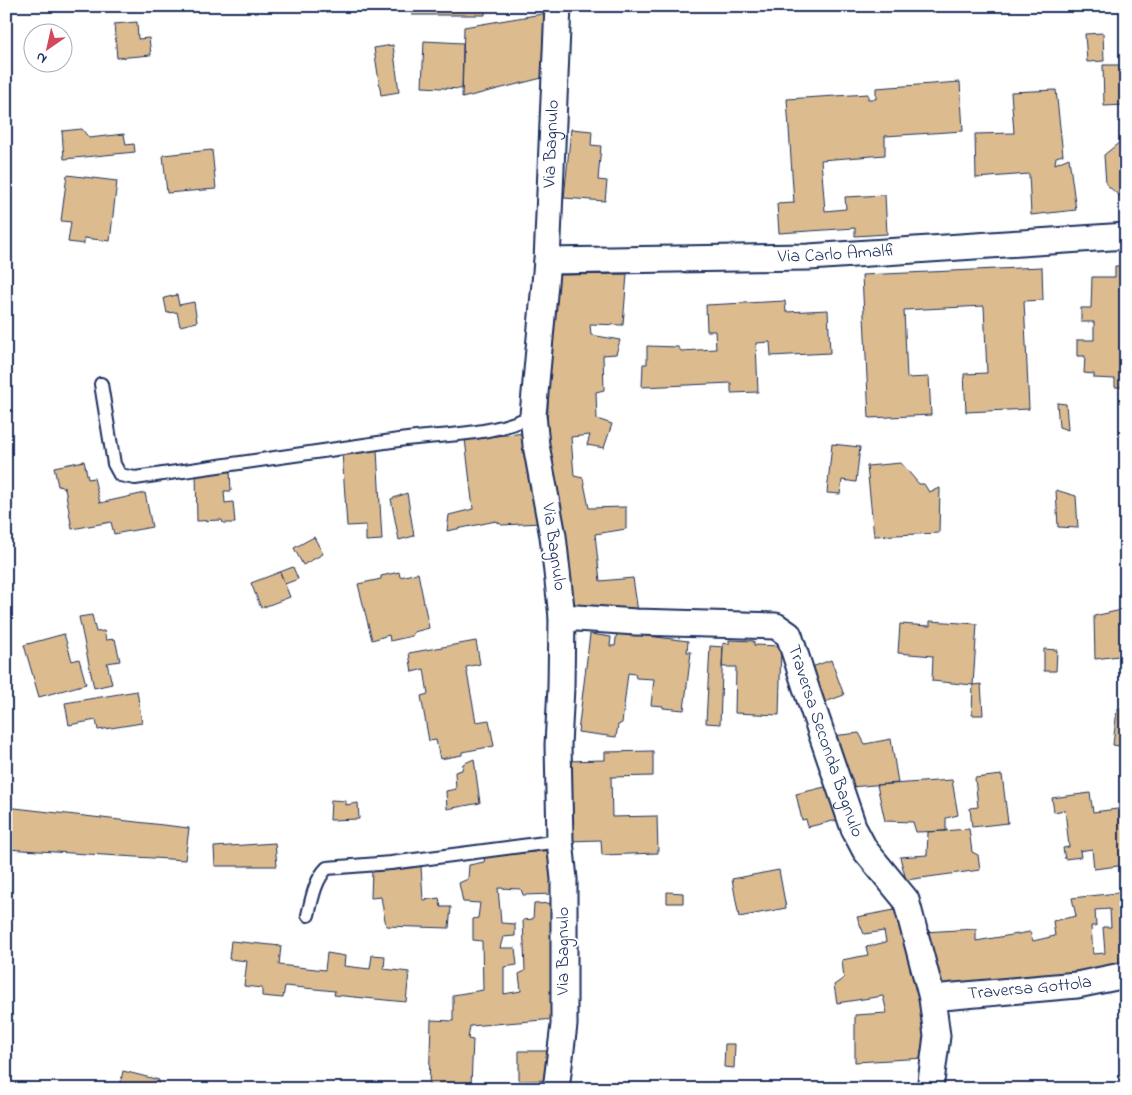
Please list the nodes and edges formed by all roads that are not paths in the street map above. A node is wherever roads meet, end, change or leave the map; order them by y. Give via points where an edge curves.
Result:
1 (558, 6) edge
2 (1126, 236) edge
3 (547, 261) junction
4 (101, 384) dead end
5 (532, 414) junction
6 (562, 617) junction
7 (560, 841) junction
8 (308, 915) dead end
9 (1126, 975) edge
10 (932, 998) junction
11 (556, 1089) edge
12 (930, 1089) edge

1 - 3 street, Via Bagnulo
2 - 3 street, Via Carlo Amalfi via 809,257
3 - 5 street, Via Bagnulo
4 - 5 lane via 114,464 120,475 134,478 489,430 518,423
5 - 6 street, Via Bagnulo via 553,536
6 - 7 street, Via Bagnulo via 558,745
6 - 10 street, Traversa Seconda Bagnulo via 776,626 789,635 854,828 866,850 906,900
7 - 8 lane via 328,868 322,873 313,894
7 - 11 street, Via Bagnulo via 564,879 564,1025
9 - 10 street, Traversa Gottola via 1077,985
10 - 12 street, Traversa Seconda Bagnulo via 936,1036

